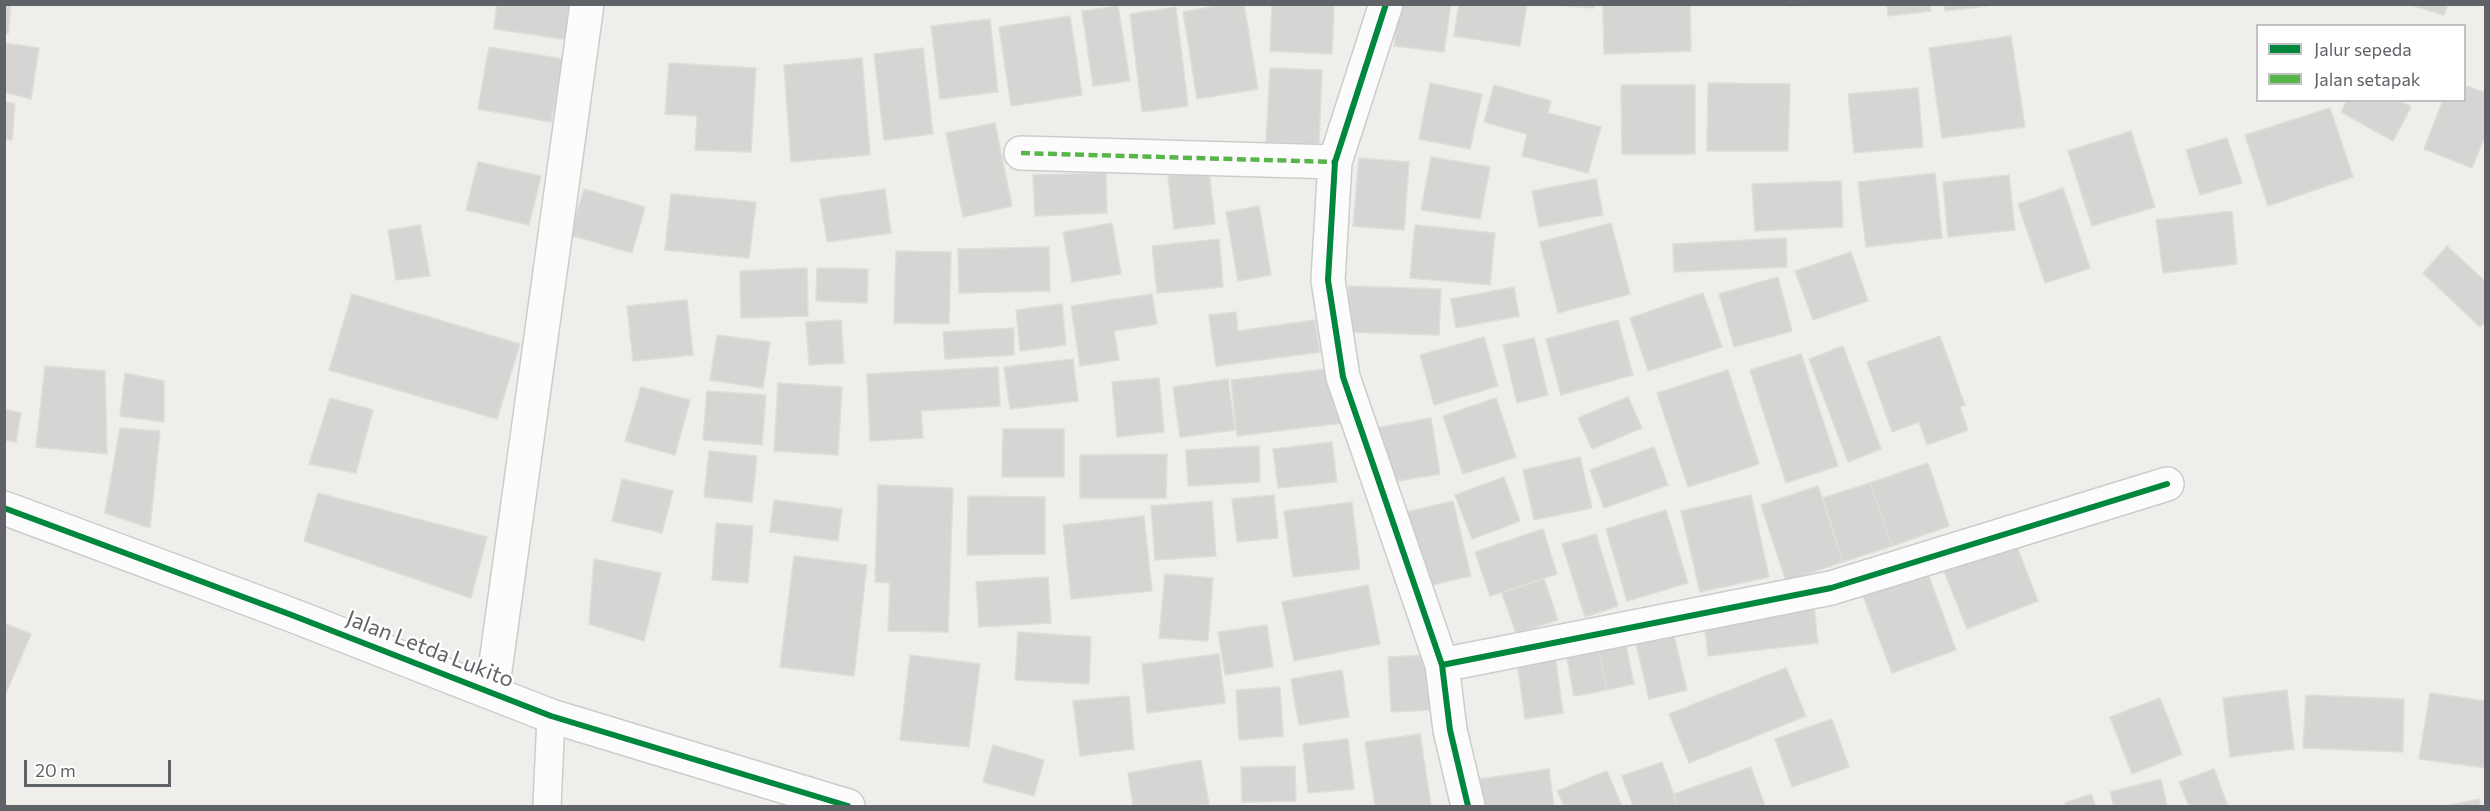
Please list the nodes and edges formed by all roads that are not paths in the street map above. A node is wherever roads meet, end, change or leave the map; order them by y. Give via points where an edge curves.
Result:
1 (587, 4) edge
2 (1386, 4) edge
3 (1021, 153) dead end
4 (1335, 162) junction
5 (2167, 484) dead end
6 (4, 508) edge
7 (1442, 664) junction
8 (492, 692) junction
9 (551, 716) junction
10 (547, 807) edge
11 (848, 807) edge
12 (1468, 807) edge

1 - 8 street
2 - 4 street
3 - 4 street
4 - 7 street via 1328,280 1343,377
5 - 7 street via 1831,588
6 - 8 street, Jalan Letda Lukito
7 - 12 street via 1450,730
8 - 9 street, Jalan Letda Lukito
9 - 10 lane
9 - 11 street, Jalan Letda Lukito

